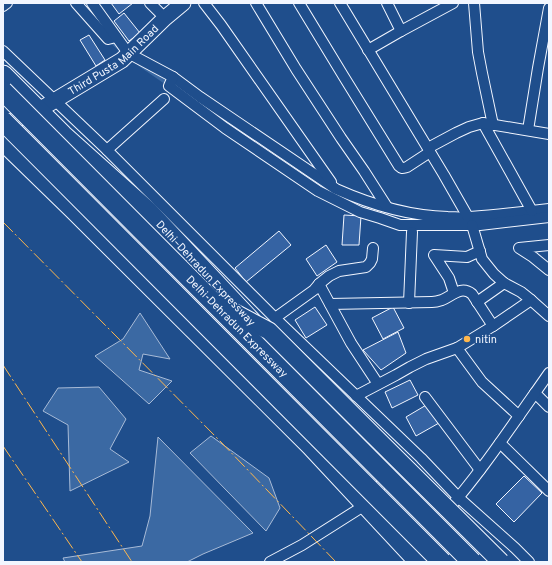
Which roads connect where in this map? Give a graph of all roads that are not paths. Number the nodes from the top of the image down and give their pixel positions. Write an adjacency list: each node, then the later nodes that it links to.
1 (7, 3): 13 (street)
2 (76, 3): 17 (street)
3 (92, 3): 17 (street)
4 (150, 3): 15 (street)
5 (183, 3): 15 (street, Third Pusta Main Road)
6 (204, 3): 33 (street)
7 (256, 3): 34 (street)
8 (299, 3): 32 (street)
9 (340, 3): 18 (street)
10 (387, 3): 16 (street)
11 (452, 3): 16 (street)
12 (474, 3): 26 (street)
13 (3, 6)
14 (549, 8): 28 (street)
15 (165, 18): 20 (street, Third Pusta Main Road)
16 (401, 31): 18 (street)
17 (116, 37): 20 (street)
18 (368, 50): 32 (street)
19 (3, 51): 24 (street)
20 (125, 56): 24 (street, Third Pusta Main Road); 33 (street)
21 (3, 75): 24 (highway, Delhi–Dehradun Expressway)
22 (3, 91): 47 (highway, Delhi-Dehradun Expressway, bridge)
23 (164, 99): 31 (street)
24 (47, 106): 27 (street, Third Pusta Main Road); 31 (street); 64 (highway, Delhi–Dehradun Expressway)
25 (3, 121): 72 (highway, Delhi-Dehradun Expressway, bridge)
26 (488, 124): 28 (street); 32 (street); 36 (street)
27 (3, 125)
28 (528, 130): 29 (street)
29 (549, 134)
30 (3, 140): 68 (highway)
31 (107, 150): 53 (street)
32 (429, 150): 38 (street)
33 (333, 193): 34 (street); 38 (street)
34 (387, 207): 38 (street)
35 (549, 209): 36 (street)
36 (532, 211): 38 (street)
37 (549, 217): 38 (street)
38 (471, 223): 42 (street)
39 (412, 232): 50 (street)
40 (549, 245): 43 (street)
41 (373, 248): 45 (street)
42 (480, 251): 44 (street); 46 (street)
43 (549, 270)
44 (504, 283): 48 (street); 49 (street)
45 (319, 284): 51 (street); 53 (street)
46 (454, 293): 49 (street); 50 (street)
47 (209, 299): 73 (highway, Delhi-Dehradun Expressway, bridge); 75 (main road, bridge)
48 (531, 300): 52 (street); 54 (street)
49 (477, 302): 54 (street)
50 (409, 303): 51 (street)
51 (330, 304): 57 (street)
52 (549, 316)
53 (275, 318): 59 (street)
54 (493, 326): 55 (street)
55 (458, 348): 57 (street); 62 (street)
56 (549, 373): 58 (street)
57 (378, 384): 59 (street)
58 (535, 393): 61 (street); 62 (street)
59 (356, 396): 67 (street)
60 (425, 397): 65 (street)
61 (549, 407)
62 (518, 416): 63 (street)
63 (500, 443): 65 (street); 66 (street)
64 (395, 468): 68 (street); 69 (highway, Delhi–Dehradun Expressway)
65 (480, 470): 67 (street)
66 (549, 490)
67 (459, 498): 69 (street); 76 (street)
68 (364, 504): 70 (street); 71 (highway)
69 (442, 516): 74 (highway, Delhi–Dehradun Expressway)
70 (270, 562)
71 (419, 562)
72 (442, 562)
73 (472, 562)
74 (488, 562)
75 (501, 562)
76 (529, 562)

